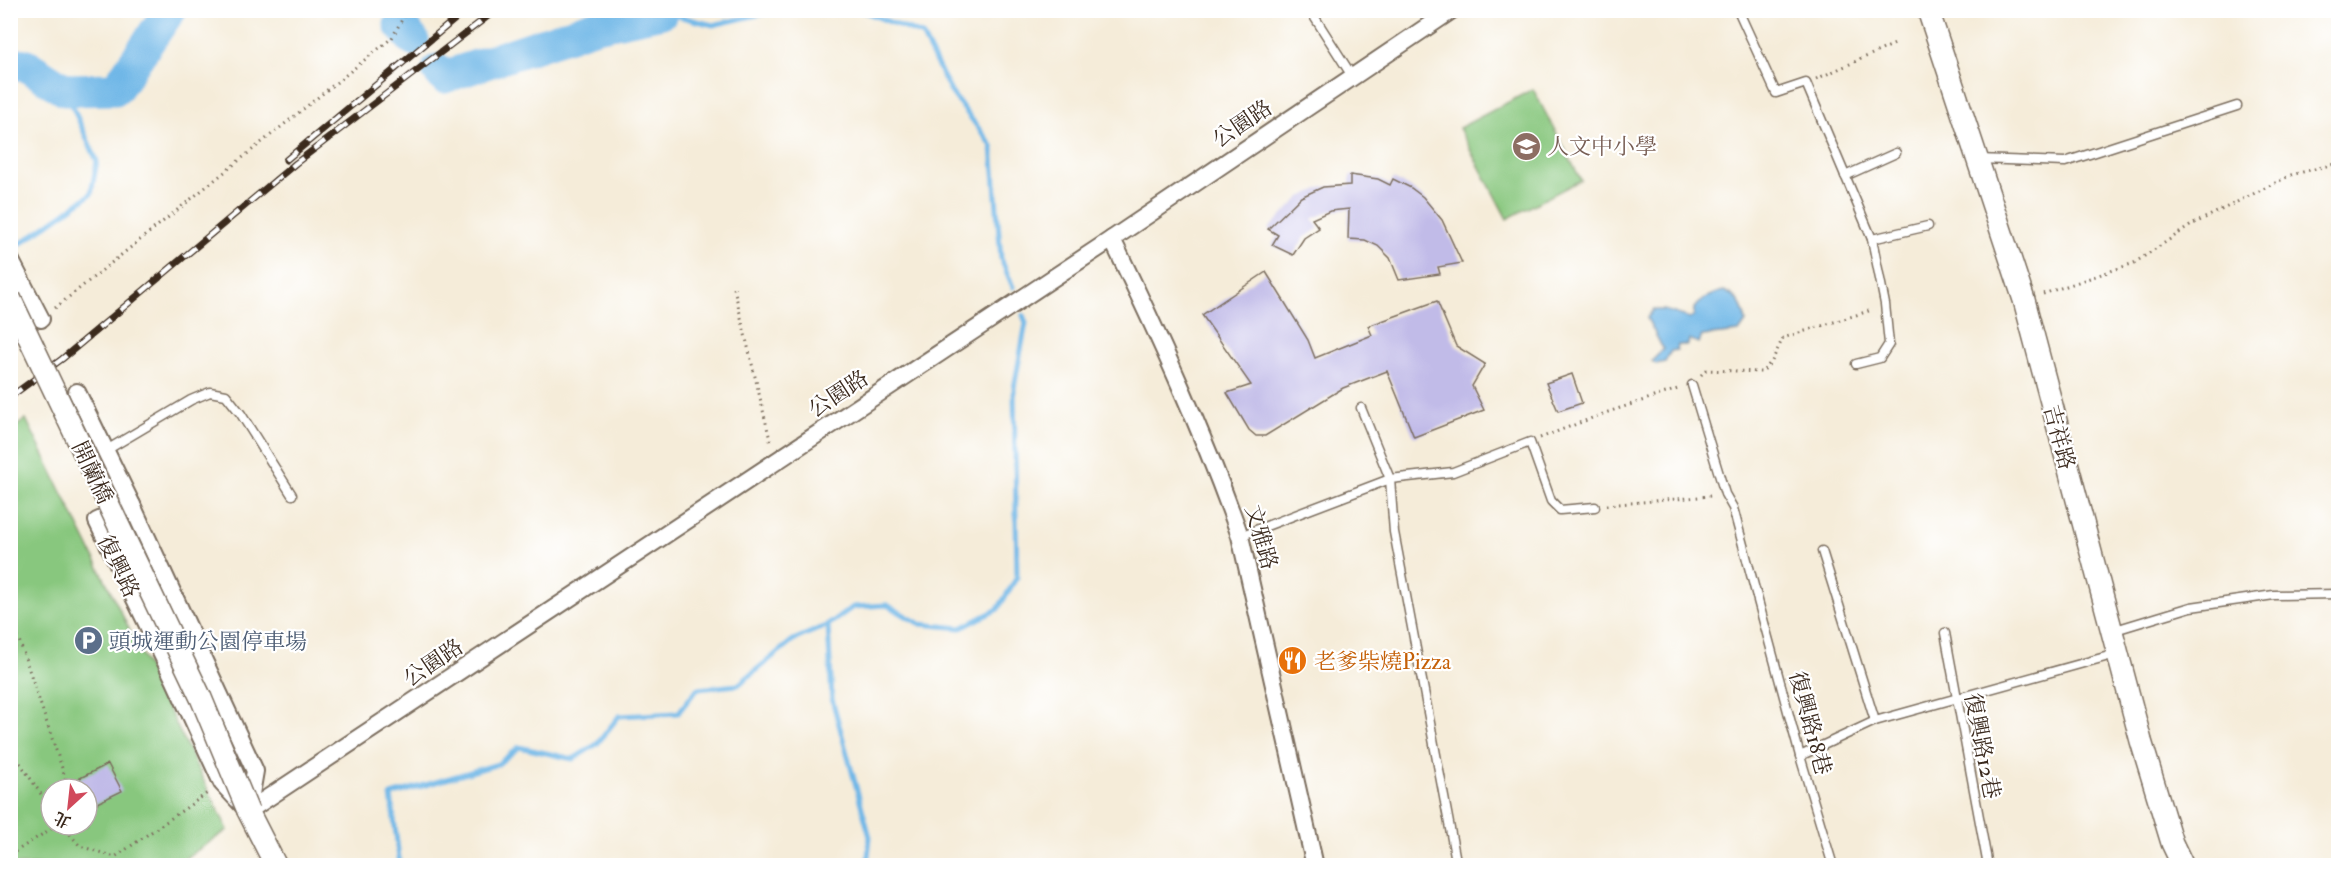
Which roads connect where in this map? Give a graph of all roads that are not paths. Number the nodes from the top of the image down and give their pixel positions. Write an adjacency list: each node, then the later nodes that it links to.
1 (1310, 10): 5 (lane)
2 (1452, 10): 5 (street, 公園路)
3 (1738, 10): 9 (lane)
4 (1928, 10): 8 (street, 吉祥路)
5 (1352, 76): 11 (street, 公園路)
6 (2237, 106): 8 (lane)
7 (1896, 153): 9 (lane)
8 (1977, 159): 28 (street, 吉祥路)
9 (1845, 176): 12 (lane)
10 (1928, 226): 12 (lane)
11 (1112, 239): 25 (street, 文雅路); 34 (street, 公園路)
12 (1872, 239): 16 (lane)
13 (10, 259): 15 (street)
14 (10, 298): 34 (street, 開蘭橋, bridge)
15 (41, 319)
16 (1856, 364)
17 (1692, 385): 33 (lane, 復興路18巷)
18 (77, 392): 20 (street)
19 (1361, 408): 21 (lane)
20 (105, 451): 22 (lane); 23 (street)
21 (1390, 479): 24 (lane); 25 (lane); 37 (lane)
22 (292, 495)
23 (132, 506): 34 (street, 復興路); 34 (street, 復興路)
24 (1595, 507)
25 (1240, 536): 36 (street, 文雅路)
26 (1822, 551): 32 (lane)
27 (2338, 594): 28 (lane)
28 (2111, 631): 30 (street, 吉祥路)
29 (1945, 633): 31 (lane, 復興路12巷)
30 (2118, 654): 31 (lane); 40 (street, 吉祥路)
31 (1956, 698): 32 (lane); 39 (lane, 復興路12巷)
32 (1875, 722): 33 (lane)
33 (1800, 756): 38 (lane, 復興路18巷)
34 (248, 811): 35 (street, 復興路)
35 (276, 866)
36 (1315, 866)
37 (1457, 866)
38 (1833, 866)
39 (1988, 866)
40 (2183, 866)

